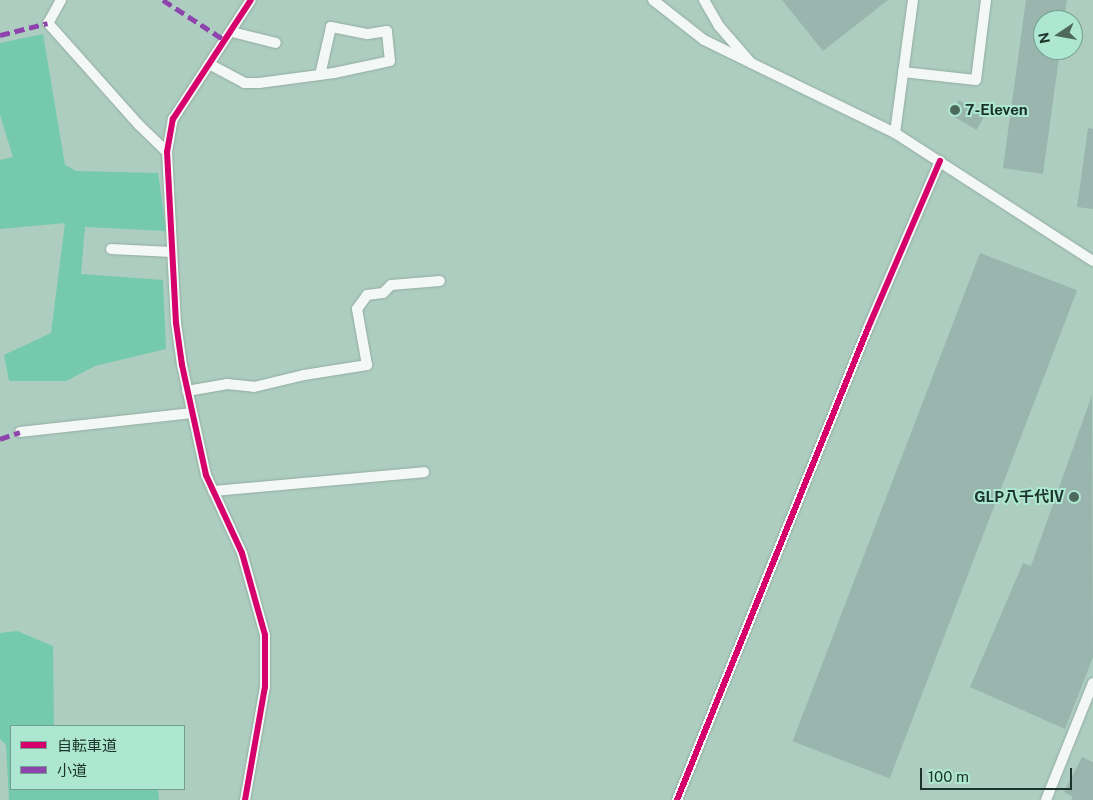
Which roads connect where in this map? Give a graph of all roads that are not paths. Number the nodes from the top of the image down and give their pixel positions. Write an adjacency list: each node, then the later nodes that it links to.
1 (61, 0): 14 (street)
2 (252, 0): 7 (street)
3 (653, 0): 9 (street)
4 (704, 0): 9 (street)
5 (913, 0): 11 (street)
6 (986, 0): 11 (street)
7 (232, 32): 8 (street); 10 (street)
8 (276, 43)
9 (750, 63): 13 (street)
10 (209, 64): 12 (street); 14 (street)
11 (903, 72): 13 (street)
12 (320, 75): 12 (street)
13 (895, 133): 15 (street)
14 (168, 152): 17 (street)
15 (940, 161): 18 (street); 27 (street)
16 (110, 249): 17 (street)
17 (172, 252): 20 (street)
18 (1093, 261)
19 (440, 281): 20 (street)
20 (187, 390): 21 (street)
21 (192, 413): 22 (street); 24 (street)
22 (20, 432)
23 (424, 472): 24 (street)
24 (212, 491): 26 (street)
25 (1093, 683): 28 (street)
26 (245, 800)
27 (676, 800)
28 (1046, 800)

